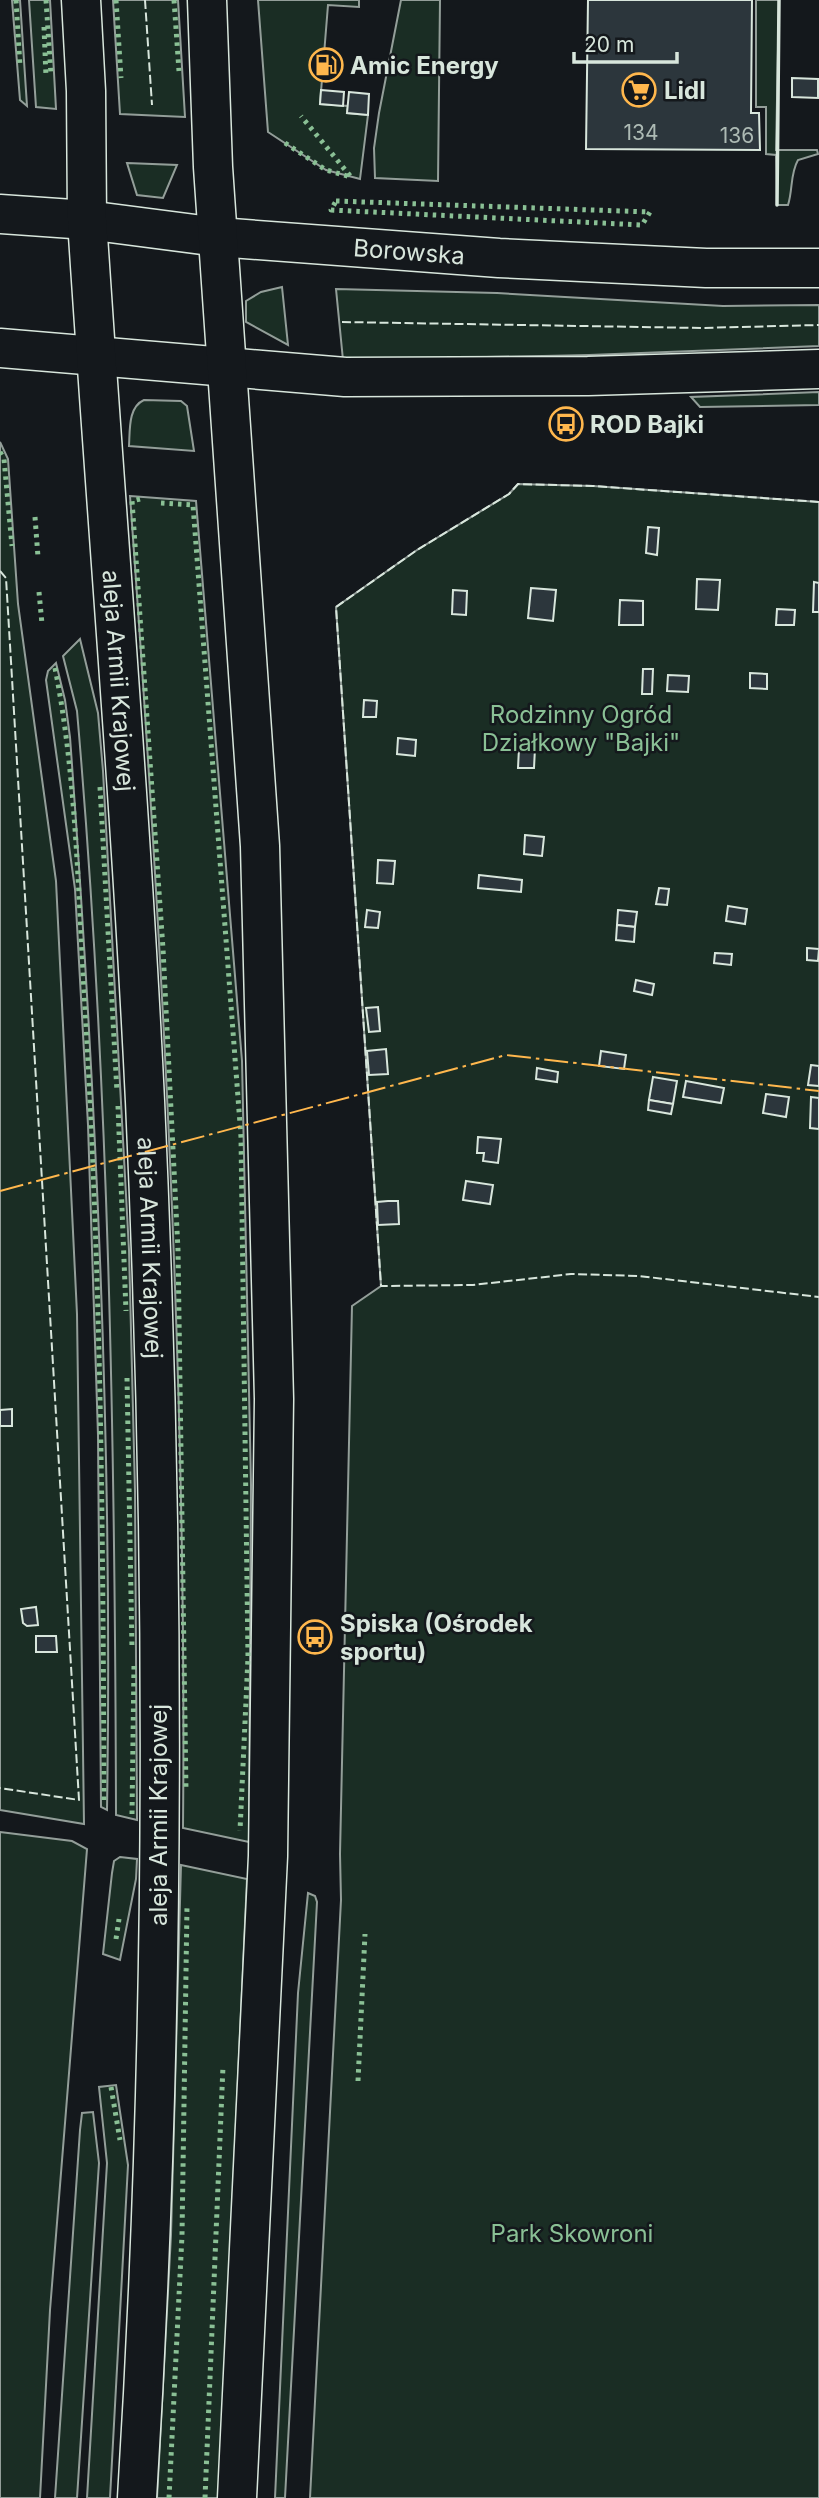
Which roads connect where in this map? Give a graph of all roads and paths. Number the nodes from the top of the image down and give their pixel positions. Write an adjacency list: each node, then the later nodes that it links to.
1 (81, 0): 4 (main road, aleja Armii Krajowej)
2 (207, 0): 5 (main road)
3 (0, 214): 4 (main road, Borowska)
4 (87, 220): 5 (main road, Borowska); 8 (main road, aleja Armii Krajowej)
5 (218, 237): 6 (main road, Borowska); 9 (main road)
6 (819, 268)
7 (0, 348): 8 (main road)
8 (96, 355): 9 (main road); 11 (main road, aleja Armii Krajowej)
9 (228, 368): 10 (main road); 12 (main road)
10 (819, 369)
11 (136, 2498)
12 (237, 2498)

